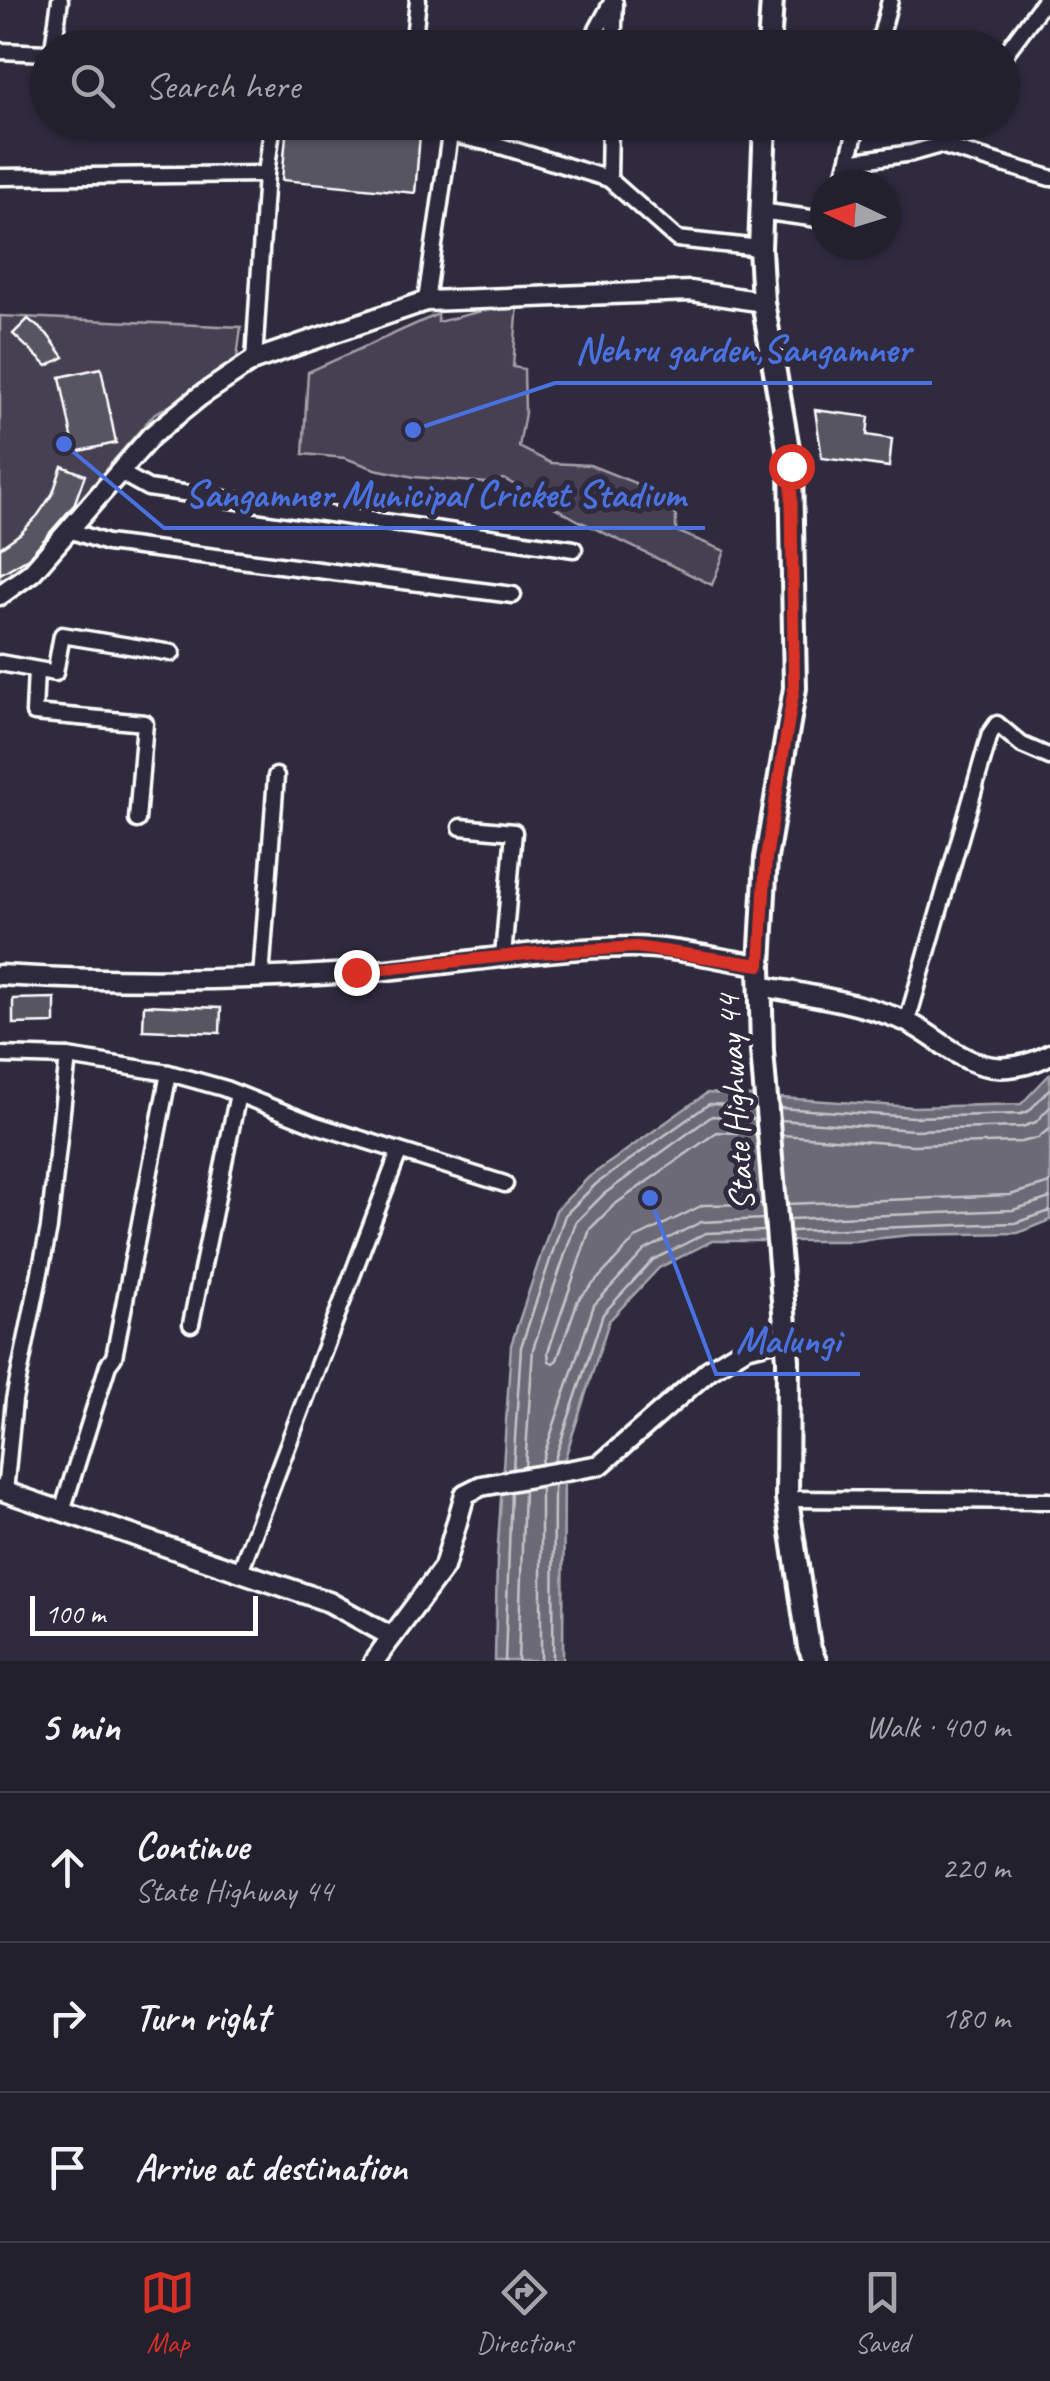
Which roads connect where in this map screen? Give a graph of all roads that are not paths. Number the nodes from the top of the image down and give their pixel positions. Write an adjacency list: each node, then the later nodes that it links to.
1 (60, 0): 7 (street)
2 (418, 0): 8 (street)
3 (614, 0): 9 (street); 10 (street)
4 (772, 0): 11 (main road)
5 (890, 0): 12 (street)
6 (1045, 0): 13 (street)
7 (56, 30)
8 (415, 30)
9 (599, 30)
10 (613, 30)
11 (770, 30)
12 (882, 30)
13 (1020, 34)
14 (0, 51): 15 (street)
15 (30, 52)
16 (271, 140): 26 (street)
17 (449, 140): 33 (street)
18 (476, 140): 29 (street)
19 (610, 140): 29 (street)
20 (764, 140): 30 (main road, State Highway 44)
21 (854, 140): 24 (street)
22 (944, 140): 23 (street)
23 (940, 145): 24 (street); 27 (street)
24 (848, 162): 25 (street)
25 (846, 170)
26 (266, 174): 28 (street); 35 (street)
27 (1049, 175)
28 (0, 177)
29 (610, 179): 32 (street)
30 (760, 211): 31 (street); 32 (main road, State Highway 44)
31 (810, 218)
32 (760, 248): 34 (main road, State Highway 44)
33 (426, 300): 34 (street); 35 (street)
34 (763, 302): 50 (main road, State Highway 44)
35 (254, 360): 36 (street)
36 (119, 472): 37 (street); 38 (street)
37 (69, 530): 39 (street); 40 (street)
38 (574, 550)
39 (0, 595)
40 (513, 595)
41 (172, 654): 43 (street)
42 (0, 664): 43 (street)
43 (36, 670): 46 (street)
44 (1050, 757): 52 (street)
45 (276, 776): 51 (street)
46 (137, 820)
47 (462, 827): 48 (street)
48 (503, 956): 50 (street); 51 (street)
49 (0, 975): 51 (street)
50 (760, 975): 52 (street); 61 (main road, State Highway 44)
51 (261, 978)
52 (906, 1022): 53 (street)
53 (1050, 1054)
54 (0, 1055): 55 (street)
55 (68, 1056): 56 (street); 62 (street)
56 (169, 1074): 57 (street); 65 (street)
57 (238, 1094): 58 (street); 60 (street)
58 (399, 1152): 59 (street); 66 (street)
59 (505, 1184)
60 (191, 1324)
61 (784, 1329): 63 (main road, State Highway 44); 67 (street)
62 (3, 1491): 65 (street)
63 (788, 1499): 64 (street); 69 (main road, State Highway 44)
64 (1050, 1501)
65 (62, 1511): 66 (street)
66 (240, 1571): 67 (street)
67 (392, 1637): 68 (street)
68 (374, 1661)
69 (815, 1661)

